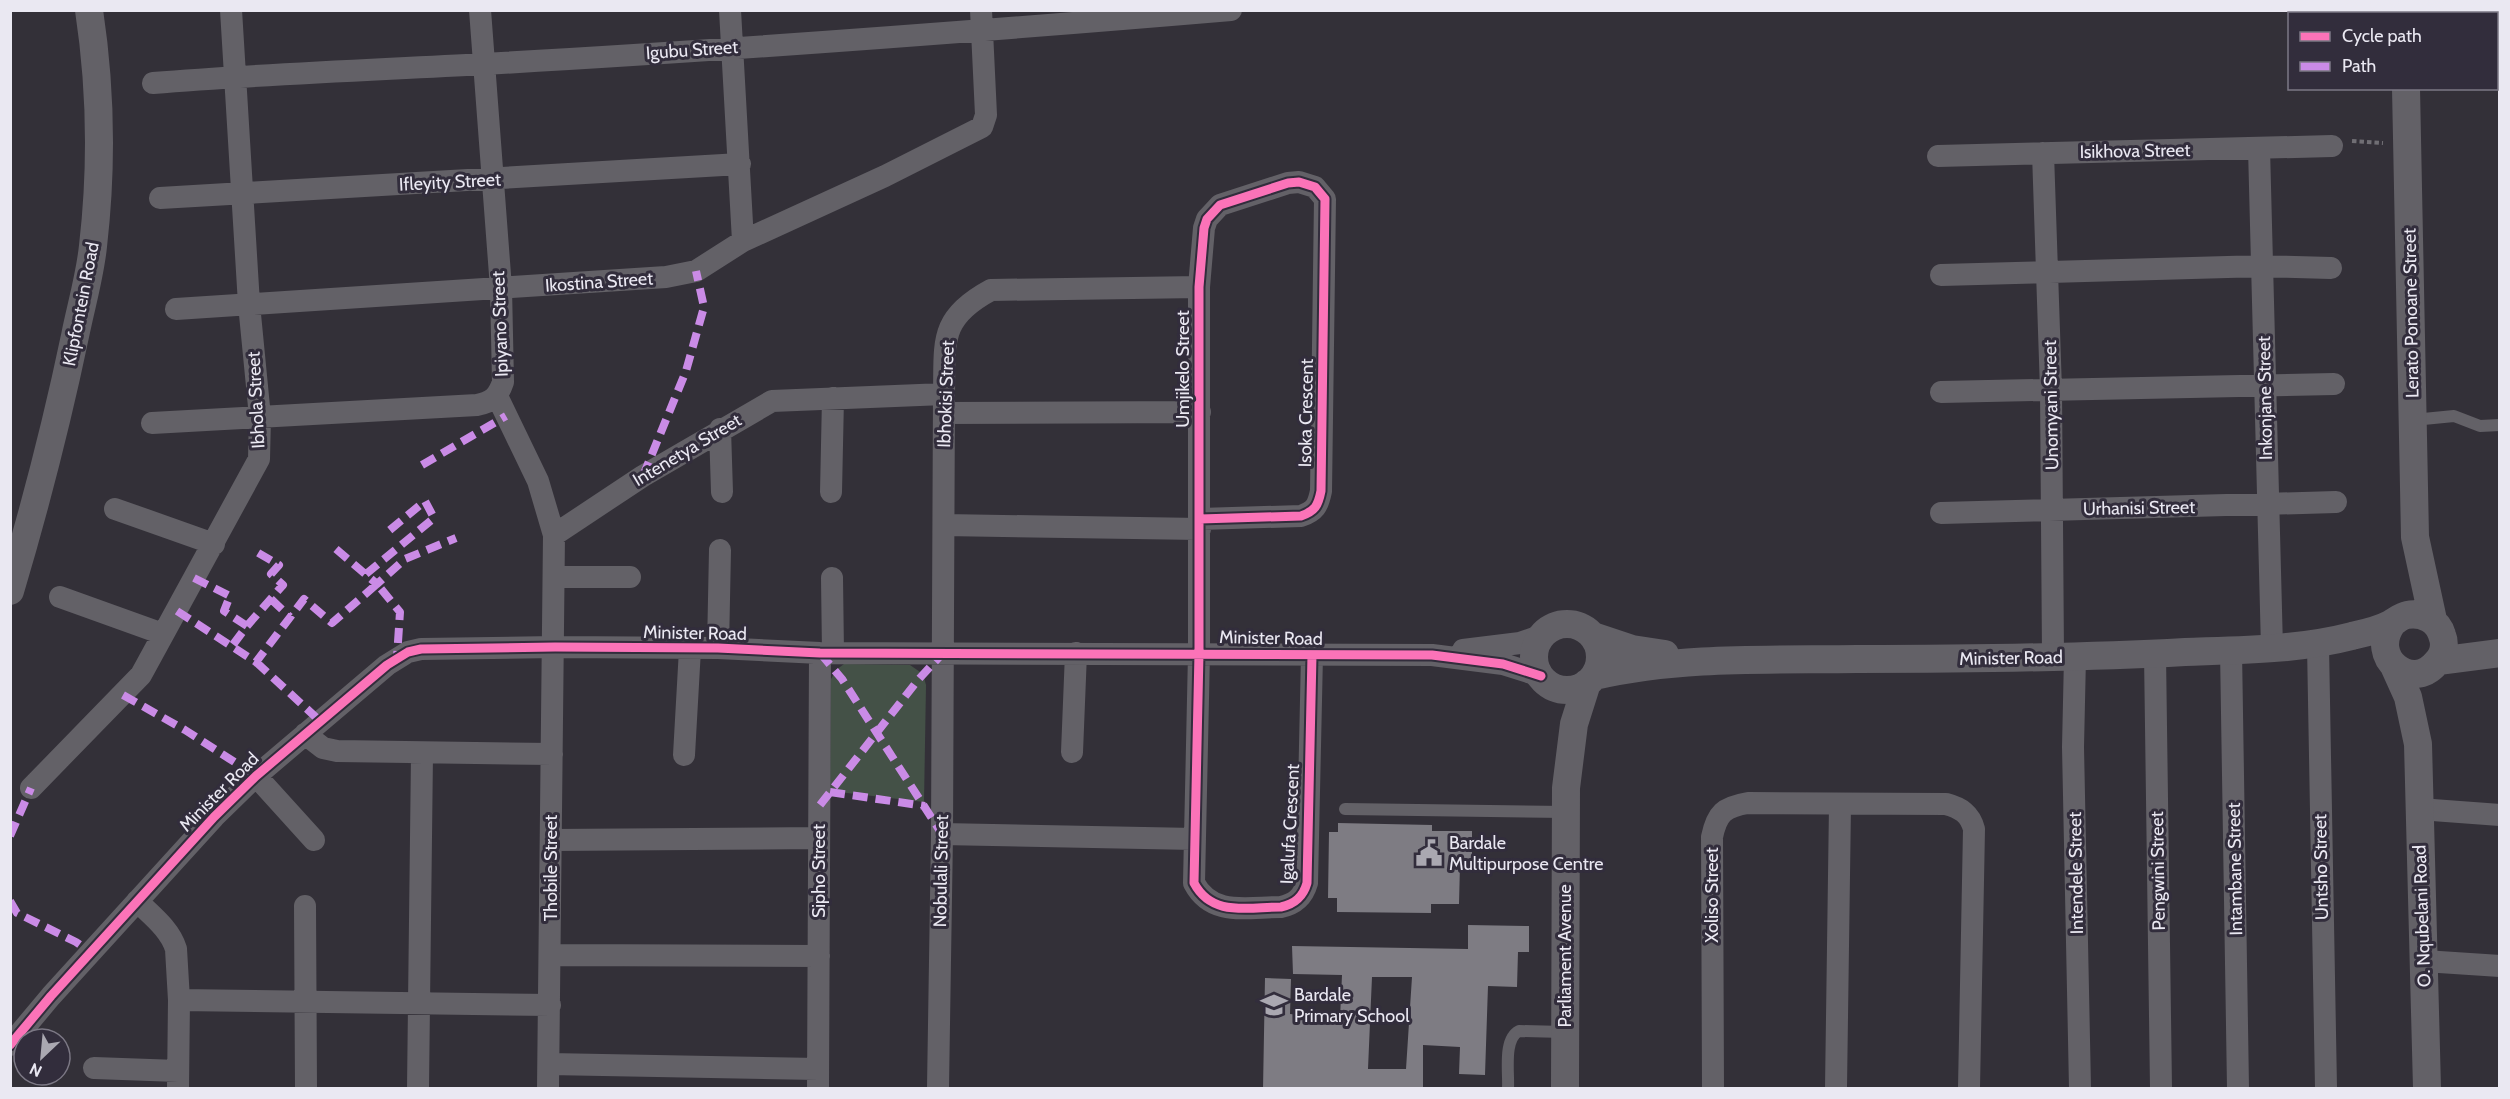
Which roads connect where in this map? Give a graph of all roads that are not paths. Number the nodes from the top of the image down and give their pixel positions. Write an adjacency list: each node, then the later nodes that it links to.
1 (89, 10): 59 (street, Klipfontein Road)
2 (231, 10): 9 (street, Ibhola Street)
3 (480, 10): 8 (street, Ipiyano Street)
4 (730, 10): 7 (street)
5 (1231, 10): 6 (street, Igubu Street)
6 (982, 21): 7 (street, Igubu Street); 21 (street, Ikostina Street)
7 (733, 48): 8 (street, Igubu Street); 16 (street)
8 (484, 64): 9 (street, Igubu Street); 17 (street, Ipiyano Street)
9 (236, 76): 10 (street, Igubu Street); 18 (street, Ibhola Street)
10 (153, 83)
11 (2406, 90): 39 (street, Lerato Ponoane Street)
12 (2332, 146): 13 (street, Isikhova Street)
13 (2259, 148): 14 (street, Isikhova Street); 22 (street, Inkonjane Street)
14 (2043, 153): 15 (street, Isikhova Street); 24 (street, Unomyani Street)
15 (1938, 156)
16 (740, 164): 17 (street, Ifleyity Street); 21 (street)
17 (492, 180): 18 (street, Ifleyity Street); 27 (street, Ipiyano Street)
18 (244, 193): 19 (street, Ifleyity Street); 28 (street, Ibhola Street)
19 (160, 198)
20 (1325, 199): 26 (street, Umjikelo Street); 50 (street, Isoka Crescent)
21 (743, 241): 27 (street, Ikostina Street)
22 (2263, 266): 23 (street); 24 (street); 31 (street, Inkonjane Street)
23 (2331, 268)
24 (2047, 272): 25 (street); 32 (street, Unomyani Street)
25 (1941, 275)
26 (1199, 287): 36 (street, Ibhokisi Street); 37 (street, Umjikelo Street)
27 (501, 288): 28 (street, Ikostina Street); 34 (street, Ipiyano Street)
28 (249, 304): 29 (street, Ikostina Street); 38 (street, Ibhola Street)
29 (176, 309)
30 (2334, 384): 31 (street)
31 (2265, 385): 32 (street); 46 (street, Inkonjane Street)
32 (2051, 390): 33 (street); 48 (street, Unomyani Street)
33 (1941, 392)
34 (497, 396): 38 (street, Ipiyano Street); 52 (street)
35 (833, 398): 36 (street, Intenetya Street); 42 (street, Intenetya Street); 44 (street)
36 (944, 404): 37 (street, Intenetya Street); 51 (street, Ibhokisi Street)
37 (1200, 412): 50 (street, Umjikelo Street)
38 (260, 417): 40 (street, Ipiyano Street); 54 (street, Ibhola Street)
39 (2413, 420): 41 (lane); 53 (street, Lerato Ponoane Street)
40 (152, 423)
41 (2499, 425)
42 (720, 429): 43 (street); 52 (street, Intenetya Street)
43 (722, 492)
44 (831, 492)
45 (2336, 502): 46 (street, Urhanisi Street)
46 (2267, 505): 48 (street, Urhanisi Street); 69 (street, Inkonjane Street)
47 (115, 509): 54 (street)
48 (2054, 510): 49 (street, Urhanisi Street); 80 (street, Unomyani Street)
49 (1941, 513)
50 (1200, 524): 51 (street); 74 (street, Umjikelo Street)
51 (944, 525): 75 (street, Ibhokisi Street)
52 (554, 535): 56 (street)
53 (2415, 537): 61 (street, Lerato Ponoane Street); 62 (street, Lerato Ponoane Street)
54 (214, 544): 63 (street, Ibhola Street)
55 (720, 550): 68 (street)
56 (554, 576): 57 (street); 67 (street)
57 (630, 577)
58 (832, 578): 73 (street, Sipho Street)
59 (10, 591)
60 (60, 597): 63 (street)
61 (2396, 621): 62 (street); 66 (street, Minister Road); 83 (street)
62 (2437, 626): 72 (street); 82 (street)
63 (163, 634): 93 (street, Ibhola Street)
64 (1543, 635): 65 (street); 79 (street, Minister Road); 84 (street)
65 (1593, 636): 81 (street, Minister Road); 85 (street)
66 (2318, 645): 69 (street, Minister Road); 83 (street, Minister Road); 132 (street, Untsho Street)
67 (555, 647): 70 (street, Minister Road); 86 (street, Minister Road); 90 (street, Thobile Street)
68 (718, 648): 70 (street, Minister Road); 73 (street, Minister Road)
69 (2272, 648): 71 (street, Minister Road)
70 (690, 649): 91 (street)
71 (2231, 650): 77 (street, Minister Road); 131 (street, Intambane Street)
72 (2499, 651): 82 (street)
73 (826, 653): 75 (street, Minister Road); 100 (street, Sipho Street)
74 (1199, 653): 76 (street, Minister Road); 78 (street, Minister Road); 101 (street, Igalufa Crescent)
75 (942, 654): 76 (street, Minister Road); 99 (street, Nobulali Street)
76 (1076, 654): 88 (street)
77 (2155, 654): 80 (street, Minister Road); 130 (street, Pengwini Street)
78 (1312, 655): 79 (street, Minister Road); 101 (street, Igalufa Crescent)
79 (1432, 655): 84 (street, Minister Road)
80 (2064, 657): 81 (street, Minister Road); 129 (street, Intendele Street)
81 (1703, 660): 85 (street, Minister Road)
82 (2436, 664): 83 (street); 87 (street, O. Nqubelani Road)
83 (2392, 665): 87 (street, O. Nqubelani Road)
84 (1544, 679): 85 (street); 94 (street, Parliament Avenue)
85 (1591, 679): 94 (street, Parliament Avenue)
86 (305, 734): 89 (street); 92 (street, Minister Road)
87 (2418, 744): 97 (street, O. Nqubelani Road)
88 (1072, 752)
89 (422, 754): 90 (street); 112 (street)
90 (552, 754): 103 (street, Thobile Street)
91 (684, 755)
92 (256, 776): 102 (street); 104 (street, Minister Road)
93 (31, 788)
94 (1566, 800): 96 (lane); 114 (street, Parliament Avenue)
95 (1840, 805): 126 (street, Xoliso Street); 127 (street); 128 (street, Xoliso Street)
96 (1345, 809)
97 (2419, 809): 98 (street); 108 (street, O. Nqubelani Road)
98 (2499, 815)
99 (942, 834): 101 (street); 123 (street, Nobulali Street)
100 (819, 838): 103 (street); 107 (street, Sipho Street)
101 (1195, 839)
102 (314, 840)
103 (552, 840): 106 (street, Thobile Street)
104 (137, 901): 110 (street); 115 (street, Minister Road)
105 (305, 906): 111 (street)
106 (551, 954): 107 (street); 113 (street, Thobile Street)
107 (819, 956): 118 (street, Sipho Street)
108 (2424, 960): 109 (street); 133 (street, O. Nqubelani Road)
109 (2499, 966)
110 (178, 1000): 111 (street); 119 (street)
111 (306, 1002): 112 (street); 120 (street)
112 (419, 1004): 113 (street); 121 (street)
113 (550, 1005): 116 (street, Thobile Street)
114 (1564, 1032): 124 (lane); 125 (street, Parliament Avenue)
115 (10, 1045)
116 (549, 1064): 118 (street); 122 (street, Thobile Street)
117 (93, 1068): 119 (street)
118 (818, 1079)
119 (178, 1080)
120 (306, 1089)
121 (418, 1089)
122 (548, 1089)
123 (938, 1089)
124 (1508, 1089)
125 (1565, 1089)
126 (1713, 1089)
127 (1836, 1089)
128 (1969, 1089)
129 (2080, 1089)
130 (2161, 1089)
131 (2238, 1089)
132 (2326, 1089)
133 (2427, 1089)

